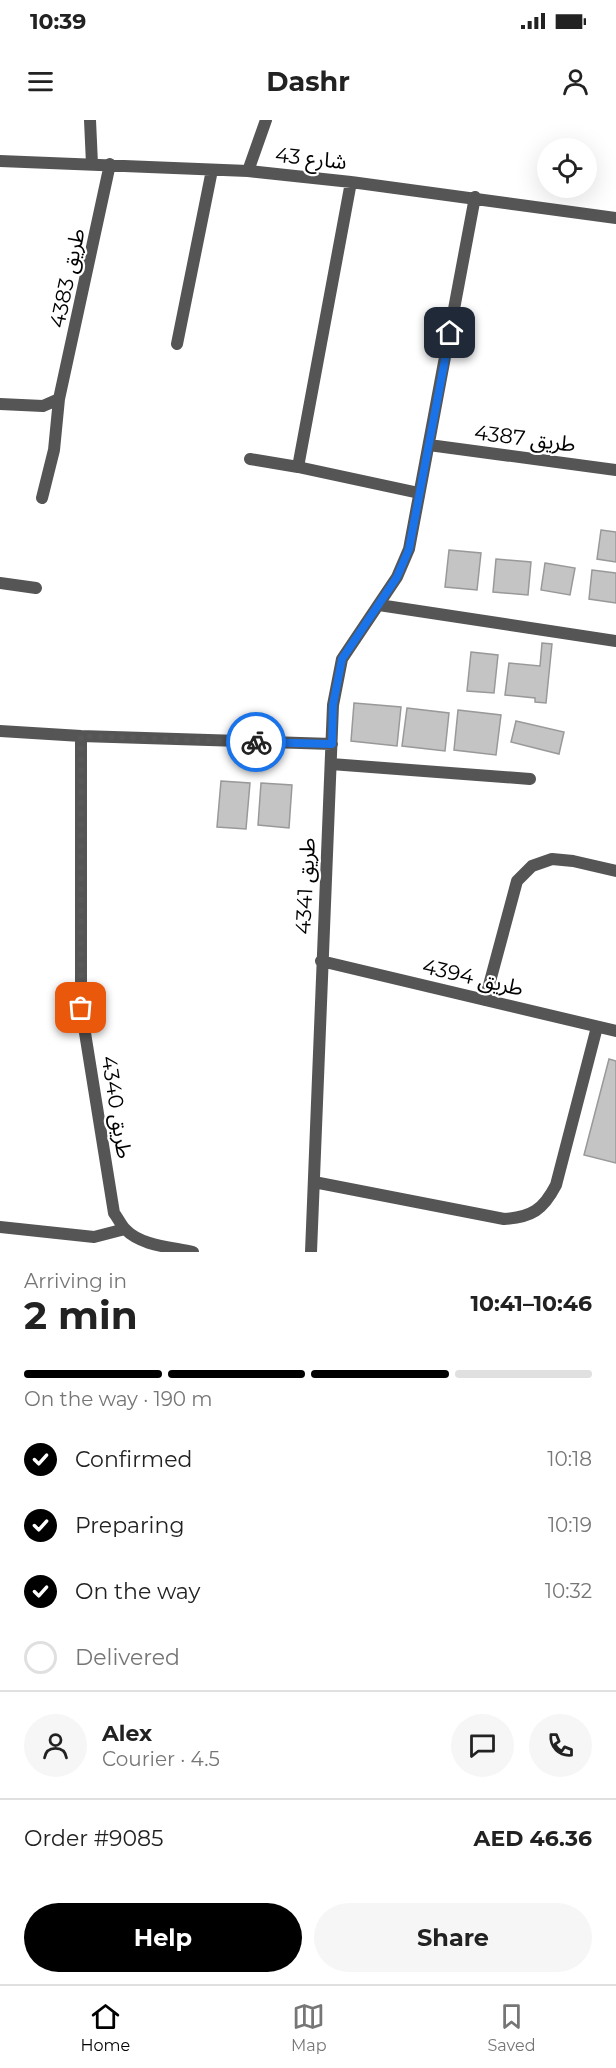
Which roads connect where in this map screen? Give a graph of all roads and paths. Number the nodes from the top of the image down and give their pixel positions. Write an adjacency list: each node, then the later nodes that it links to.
1 (90, 120): 4 (street)
2 (266, 120): 7 (street)
3 (0, 161): 4 (street, شارع 43)
4 (92, 164): 5 (street, شارع 43)
5 (111, 164): 6 (street, شارع 43); 12 (street, طريق 4383)
6 (212, 170): 7 (street, شارع 43); 11 (street)
7 (248, 171): 8 (street, شارع 43)
8 (351, 182): 9 (street, شارع 43); 16 (street)
9 (475, 198): 10 (street, شارع 43); 14 (street, طريق 4341)
10 (616, 218)
11 (177, 344)
12 (59, 399): 13 (street); 19 (street, طريق 4383)
13 (0, 404)
14 (429, 445): 17 (street, طريق 4387); 18 (street, طريق 4341)
15 (250, 459): 16 (street)
16 (298, 467): 18 (street)
17 (616, 470)
18 (419, 493): 22 (street, طريق 4341)
19 (42, 498)
20 (0, 583): 21 (street)
21 (36, 588)
22 (379, 605): 23 (street); 26 (street, طريق 4341)
23 (616, 641)
24 (0, 731): 25 (street)
25 (81, 736): 26 (street); 36 (street, طريق 4340)
26 (332, 744): 27 (street, طريق 4341)
27 (331, 764): 28 (street); 30 (street, طريق 4341)
28 (530, 779)
29 (616, 871): 31 (street)
30 (321, 961): 31 (street, طريق 4394); 34 (street, طريق 4341)
31 (484, 1000): 32 (street, طريق 4394)
32 (597, 1027): 33 (street, طريق 4394); 34 (street)
33 (616, 1031)
34 (314, 1182): 38 (street, طريق 4341)
35 (0, 1227): 36 (street)
36 (125, 1229): 37 (street)
37 (193, 1252)
38 (311, 1252)

